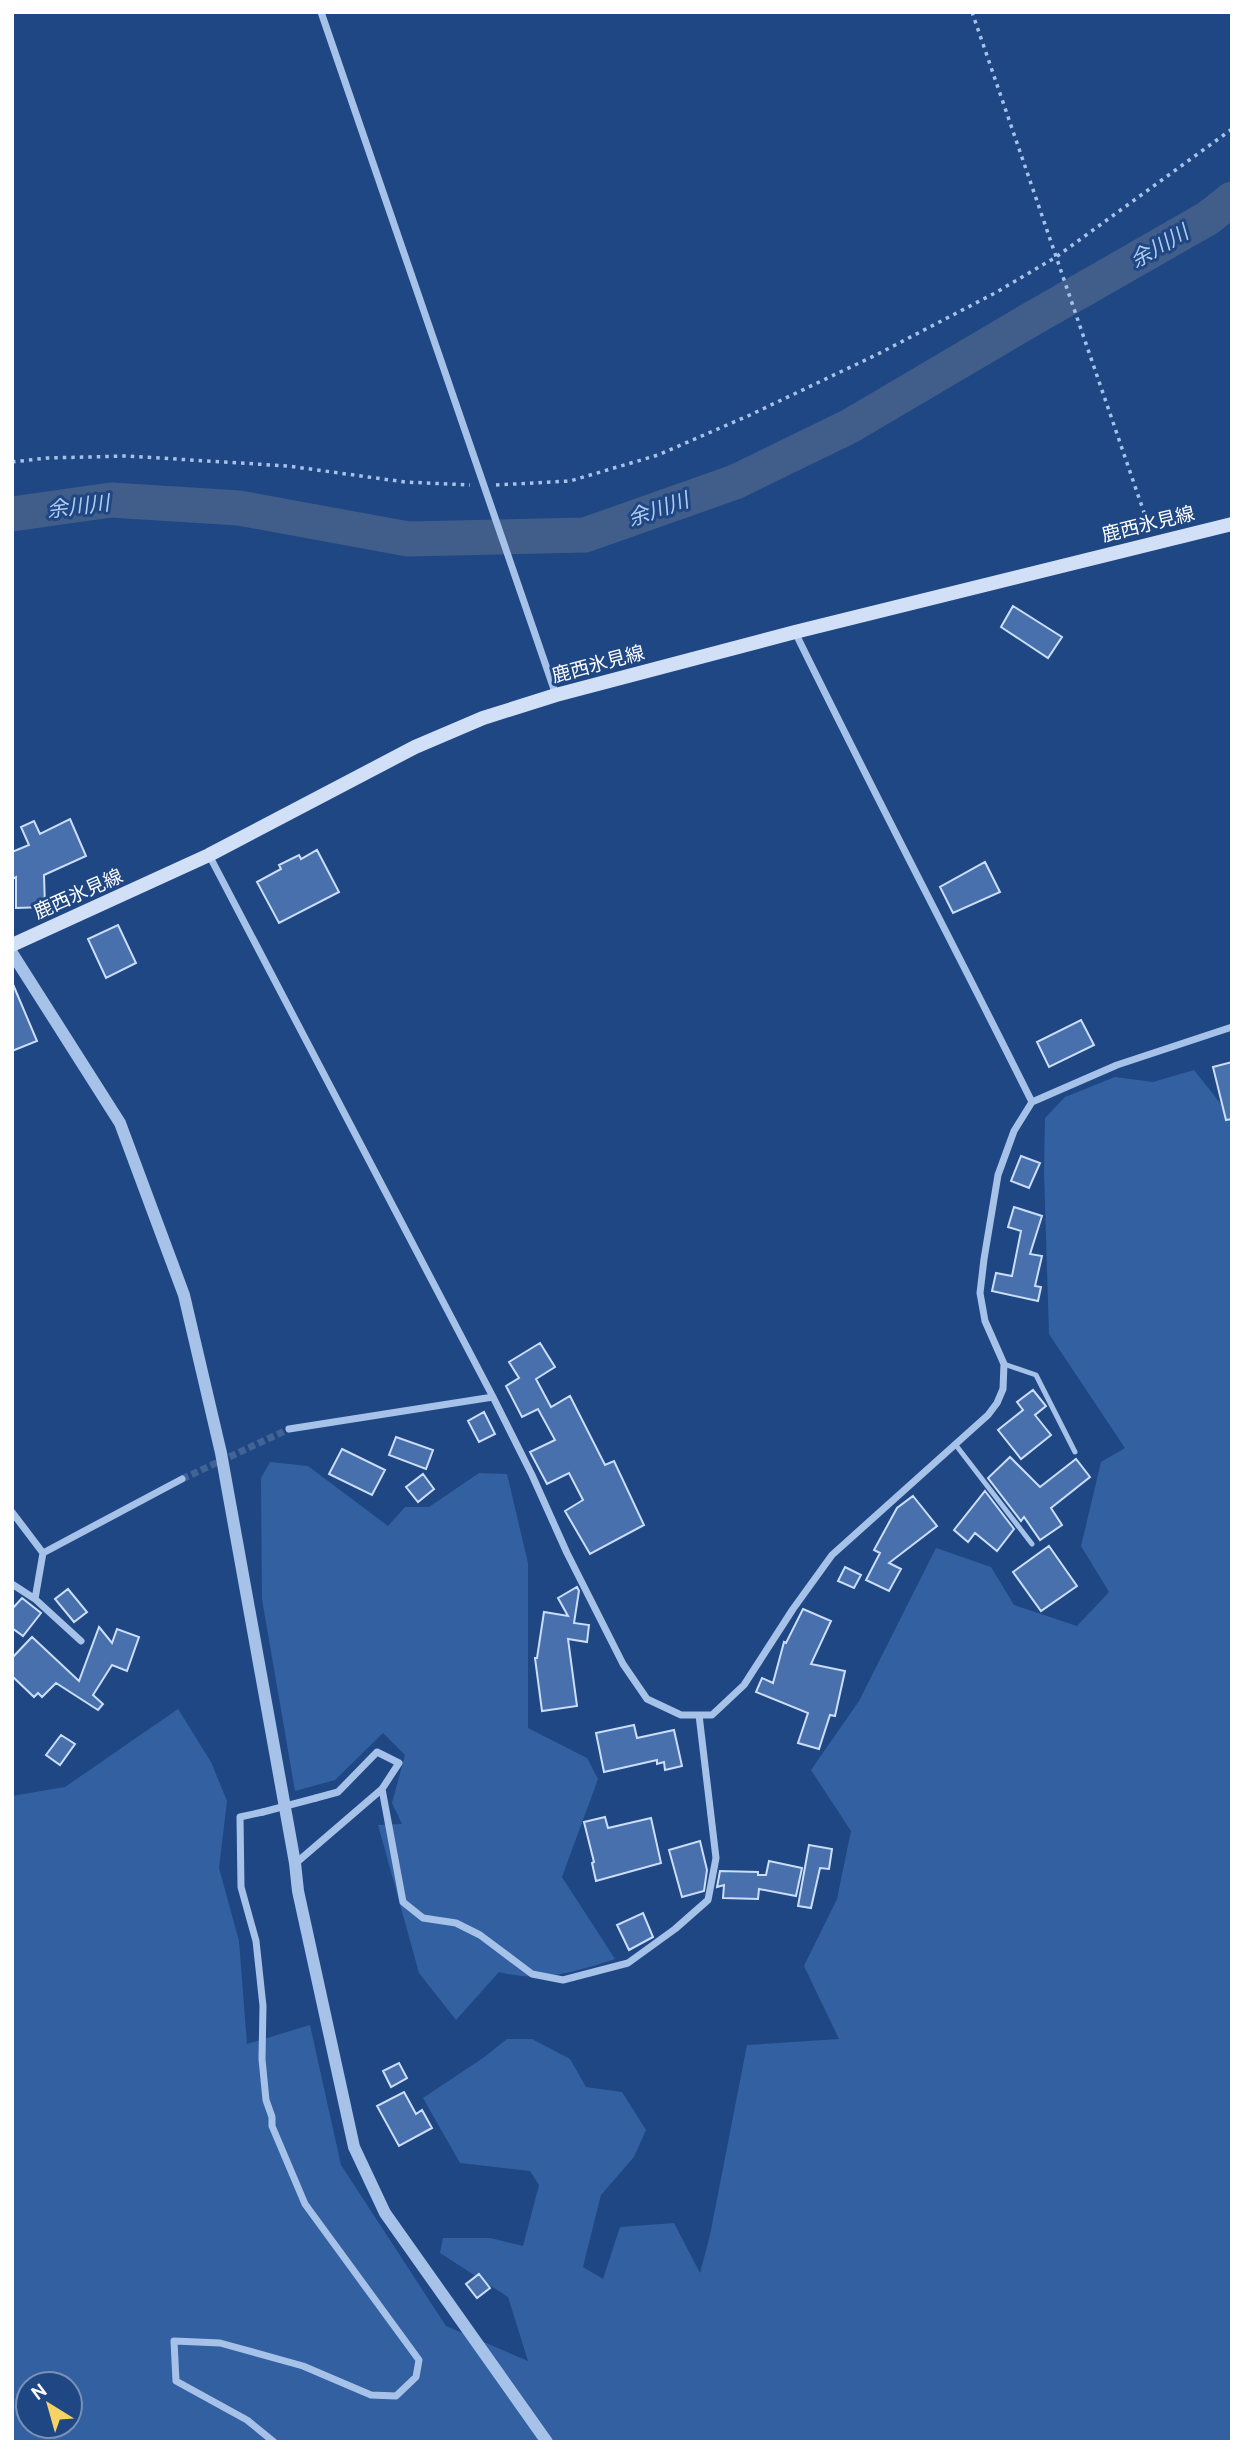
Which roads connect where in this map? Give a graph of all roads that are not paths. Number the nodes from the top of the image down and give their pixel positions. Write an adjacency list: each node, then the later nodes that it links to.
1 (321, 12): 4 (street)
2 (1232, 524): 3 (main road, 鹿西氷見線)
3 (795, 632): 4 (main road, 鹿西氷見線); 9 (street)
4 (556, 695): 5 (main road, 鹿西氷見線)
5 (209, 855): 6 (main road, 鹿西氷見線); 11 (street)
6 (12, 945)
7 (12, 953): 24 (street)
8 (1232, 1027): 9 (street)
9 (1032, 1102): 10 (street)
10 (1004, 1364): 13 (street); 14 (lane)
11 (493, 1397): 12 (street); 22 (street)
12 (289, 1429)
13 (955, 1444): 17 (lane); 22 (street)
14 (1075, 1452)
15 (182, 1479): 18 (street)
16 (12, 1512): 18 (street)
17 (1032, 1544)
18 (43, 1553): 20 (street)
19 (12, 1584): 20 (street)
20 (36, 1599): 21 (street)
21 (81, 1641)
22 (699, 1716): 23 (street)
23 (382, 1789): 24 (street); 25 (street, bridge)
24 (295, 1863): 26 (street)
25 (274, 2442)
26 (547, 2442)

